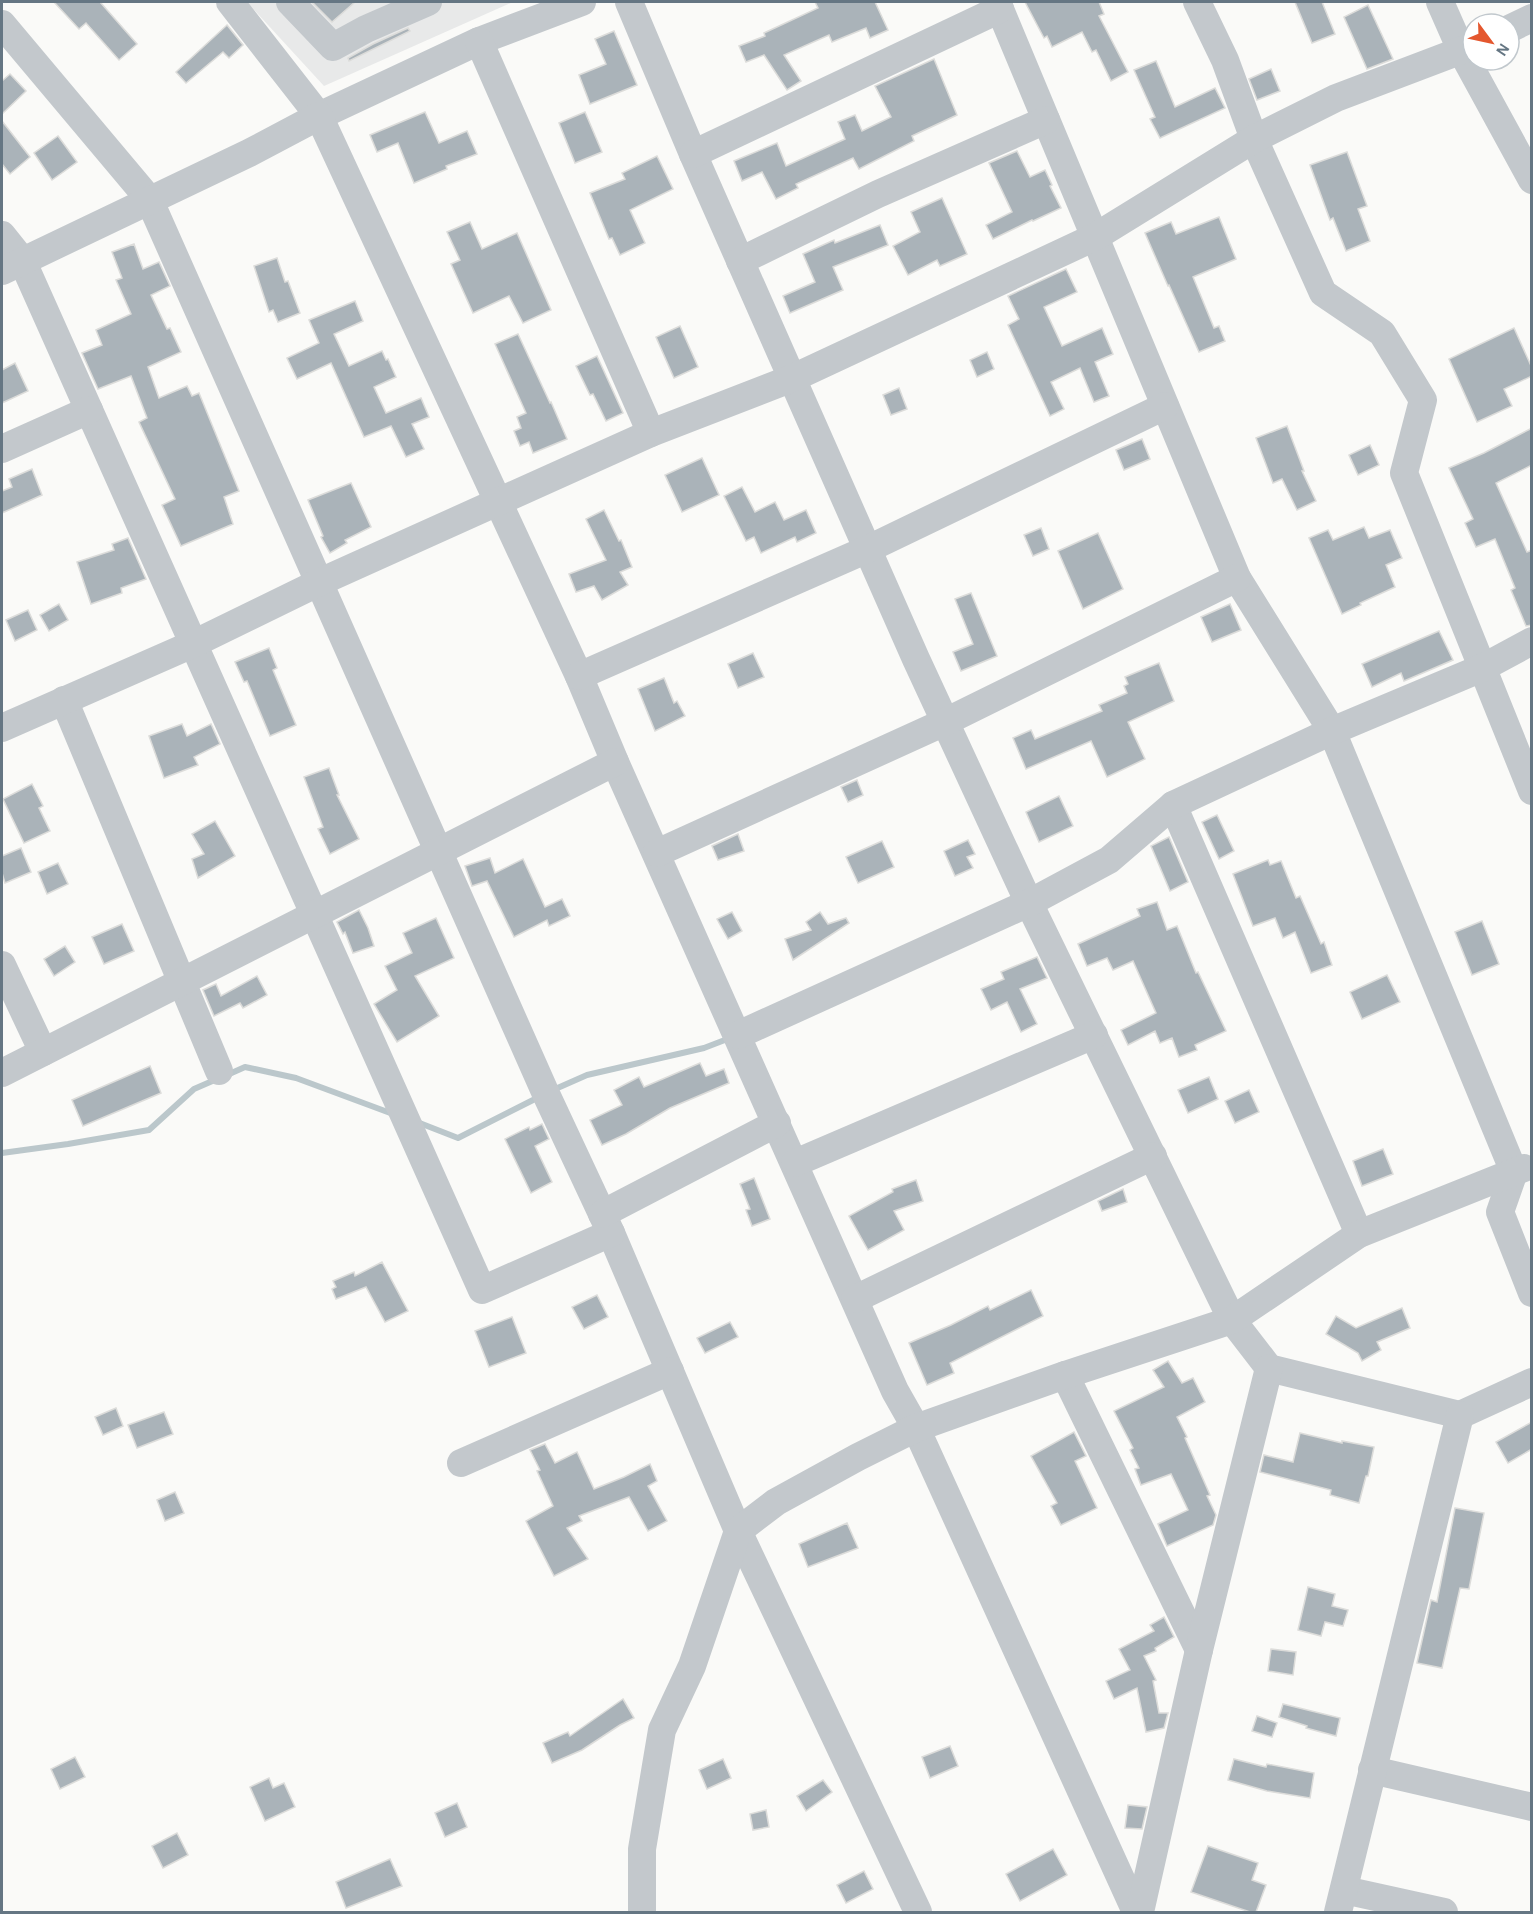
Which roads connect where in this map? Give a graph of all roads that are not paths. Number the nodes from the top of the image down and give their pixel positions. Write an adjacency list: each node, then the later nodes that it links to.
1 (290, 2): 7 (street)
2 (582, 2): 11 (street)
3 (629, 2): 17 (street)
4 (1197, 2): 16 (street)
5 (1440, 2): 10 (street)
6 (232, 3): 14 (street)
7 (419, 4)
8 (999, 5): 15 (street); 17 (street)
9 (2, 24): 19 (street)
10 (1461, 39)
11 (479, 41): 14 (street); 27 (street)
12 (1461, 51): 16 (street)
13 (1478, 72): 18 (street)
14 (319, 116): 19 (street); 29 (street)
15 (1046, 120): 21 (street); 22 (street)
16 (1254, 139): 21 (street); 35 (street)
17 (693, 154): 22 (street)
18 (1532, 180)
19 (149, 199): 23 (street); 32 (street)
20 (2, 235): 23 (street)
21 (1095, 237): 24 (street); 25 (street)
22 (740, 261): 24 (street)
23 (12, 266): 26 (street)
24 (793, 378): 27 (street); 30 (street)
25 (1165, 406): 30 (street); 31 (street)
26 (89, 410): 28 (street); 34 (street)
27 (651, 433): 29 (street)
28 (2, 448)
29 (499, 502): 32 (street); 36 (street)
30 (868, 549): 36 (street); 38 (street)
31 (1237, 578): 38 (street); 40 (street)
32 (320, 582): 34 (street); 44 (street)
33 (1532, 641): 35 (street)
34 (193, 644): 37 (street); 47 (street)
35 (1482, 668): 40 (street); 42 (street)
36 (579, 676): 41 (street)
37 (64, 700): 39 (street); 49 (street)
38 (945, 722): 45 (street); 46 (street)
39 (2, 728)
40 (1332, 731): 43 (street); 58 (street)
41 (615, 762): 44 (street); 45 (street)
42 (1532, 791)
43 (1173, 805): 46 (street); 60 (street)
44 (438, 850): 47 (street); 59 (street)
45 (657, 853): 50 (street)
46 (1029, 903): 50 (street); 51 (street)
47 (314, 915): 49 (street); 59 (street)
48 (2, 964): 52 (street)
49 (182, 981): 52 (street); 53 (street)
50 (738, 1035): 55 (street)
51 (1094, 1035): 56 (street); 57 (street)
52 (43, 1052): 54 (street)
53 (219, 1071)
54 (2, 1073)
55 (777, 1123): 57 (street); 59 (street)
56 (1153, 1156): 62 (street); 63 (street)
57 (795, 1163): 62 (street)
58 (1523, 1168): 60 (street); 61 (street)
59 (607, 1224): 65 (street)
60 (1359, 1234): 63 (street)
61 (1532, 1293)
62 (855, 1299): 69 (street)
63 (1232, 1320): 64 (street); 66 (street)
64 (1269, 1368): 68 (street); 72 (street)
65 (670, 1371): 70 (street); 71 (street)
66 (1065, 1375): 69 (street); 72 (street)
67 (1532, 1382): 68 (street)
68 (1460, 1415): 73 (street)
69 (916, 1428): 71 (street); 78 (street)
70 (461, 1463)
71 (738, 1531): 76 (street); 77 (street)
72 (1199, 1650): 78 (street)
73 (1372, 1770): 74 (street); 75 (street)
74 (1532, 1807)
75 (1341, 1901): 79 (street)
76 (642, 1912)
77 (918, 1912)
78 (1138, 1912)
79 (1444, 1912)

